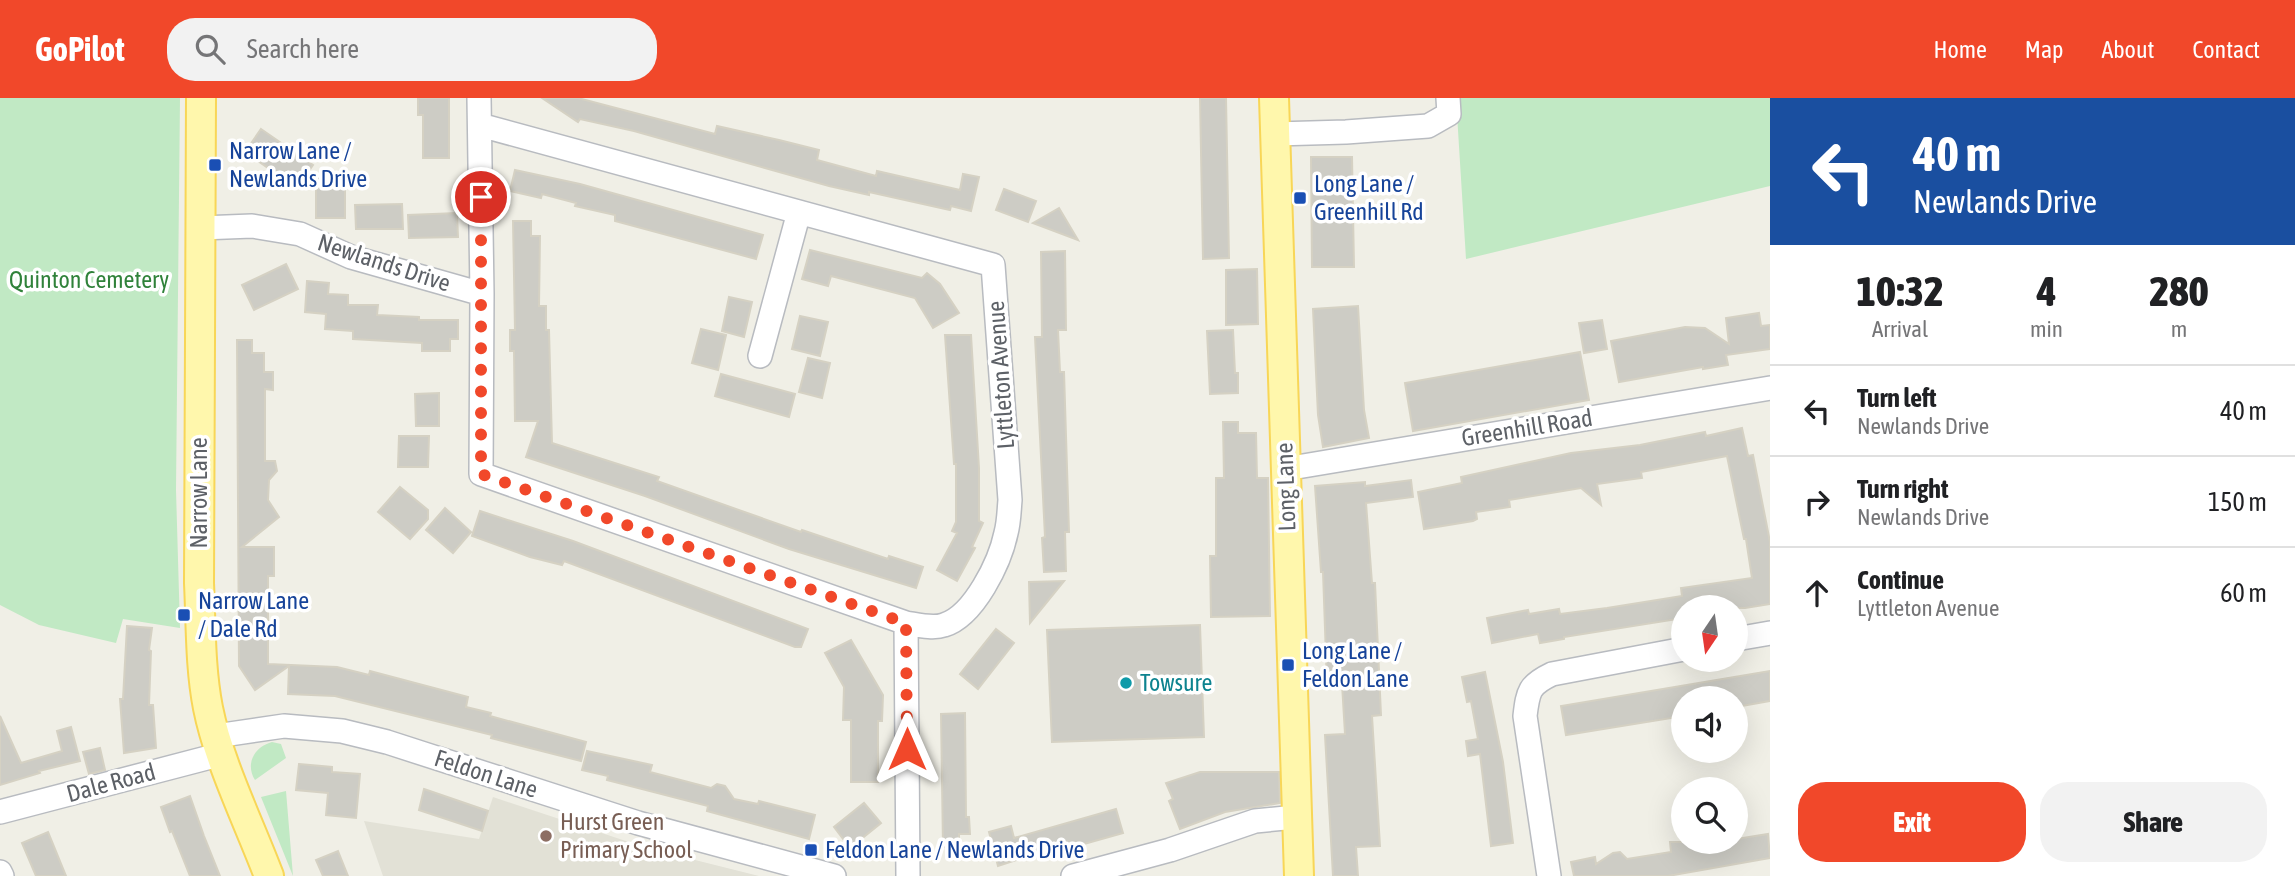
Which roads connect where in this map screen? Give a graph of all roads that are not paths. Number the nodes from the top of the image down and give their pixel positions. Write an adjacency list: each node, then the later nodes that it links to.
1 (201, 98): 8 (main road, Narrow Lane)
2 (480, 98): 5 (street)
3 (1274, 98): 6 (main road, Long Lane)
4 (1448, 98): 6 (street)
5 (480, 125): 7 (street, Lyttleton Avenue); 9 (street)
6 (1275, 134): 12 (main road, Long Lane)
7 (799, 212): 10 (street); 13 (street, Lyttleton Avenue)
8 (201, 228): 9 (street, Newlands Drive); 17 (main road, Narrow Lane)
9 (482, 294): 13 (street, Newlands Drive)
10 (760, 356)
11 (1770, 388): 12 (street, Greenhill Road)
12 (1285, 469): 19 (main road, Long Lane)
13 (906, 623): 22 (street)
14 (1770, 633): 15 (street)
15 (1748, 637)
16 (1671, 651): 25 (street)
17 (219, 745): 18 (street, Dale Road); 20 (main road, Narrow Lane); 21 (street, Feldon Lane)
18 (0, 812)
19 (1296, 817): 23 (street); 24 (main road, Long Lane)
20 (269, 876)
21 (834, 876)
22 (908, 876)
23 (1073, 876)
24 (1299, 876)
25 (1549, 876)

